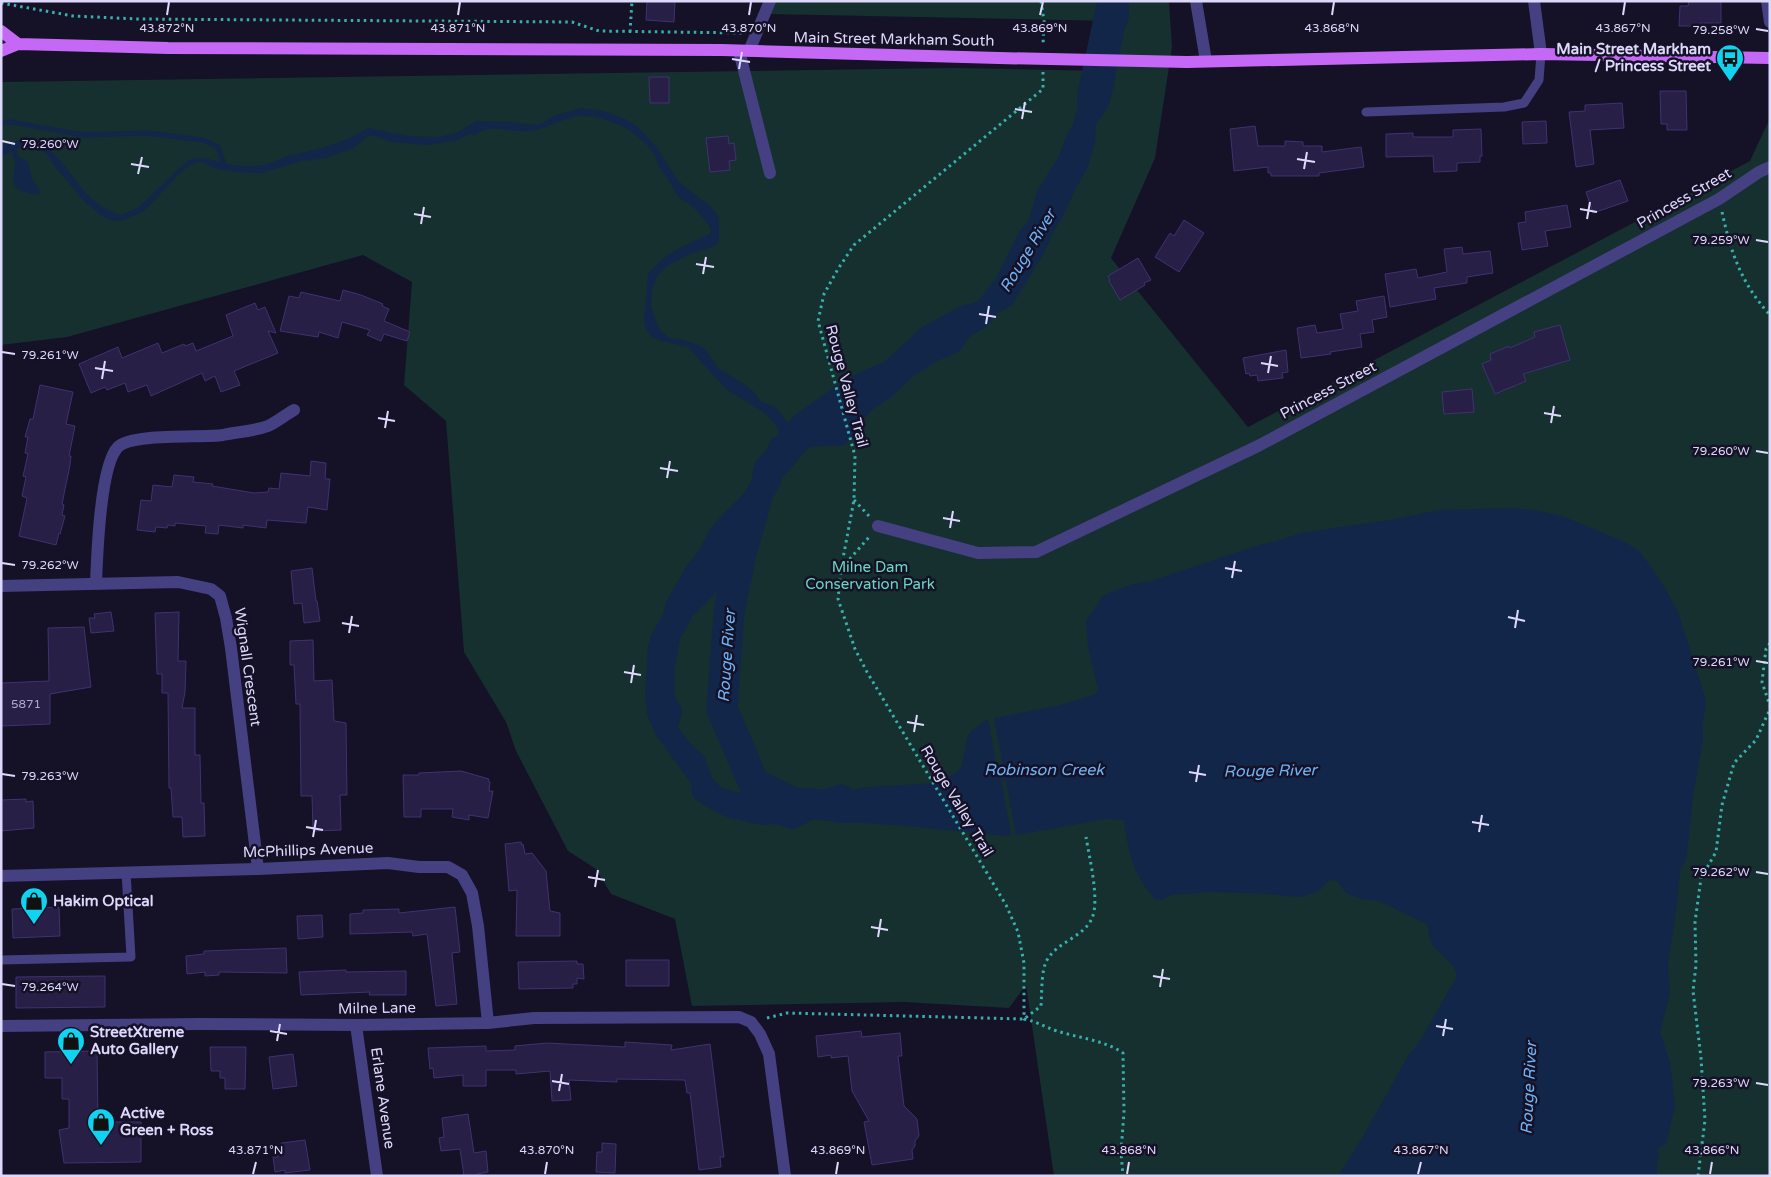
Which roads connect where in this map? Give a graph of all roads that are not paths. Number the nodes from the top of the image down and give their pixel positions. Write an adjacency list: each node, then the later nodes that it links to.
1 (770, 1): 9 (street)
2 (1196, 1): 12 (street)
3 (1534, 1): 10 (street)
4 (1767, 1): 5 (street)
5 (1770, 22)
6 (1, 31): 7 (main road)
7 (18, 44): 8 (main road, Main Street Markham South); 9 (main road, Main Street Markham South)
8 (1, 51)
9 (744, 51): 12 (main road, Main Street Markham South, bridge); 15 (street)
10 (1541, 54): 11 (main road, Main Street Markham South); 12 (main road, Main Street Markham South); 13 (lane)
11 (1770, 58)
12 (1206, 61)
13 (1366, 112)
14 (1770, 167): 17 (street, Princess Street)
15 (770, 173)
16 (294, 410): 18 (street)
17 (878, 526)
18 (96, 584): 19 (street, Wignall Crescent); 20 (street, Wignall Crescent)
19 (1, 586)
20 (258, 869): 21 (street, McPhillips Avenue); 24 (street, McPhillips Avenue)
21 (126, 872): 22 (street, McPhillips Avenue); 23 (lane)
22 (1, 876)
23 (1, 960)
24 (488, 1023): 26 (street, Milne Lane); 28 (street, Milne Lane)
25 (1, 1026): 26 (street, Milne Lane)
26 (356, 1026): 27 (street, Erlane Avenue)
27 (377, 1176)
28 (785, 1176)

